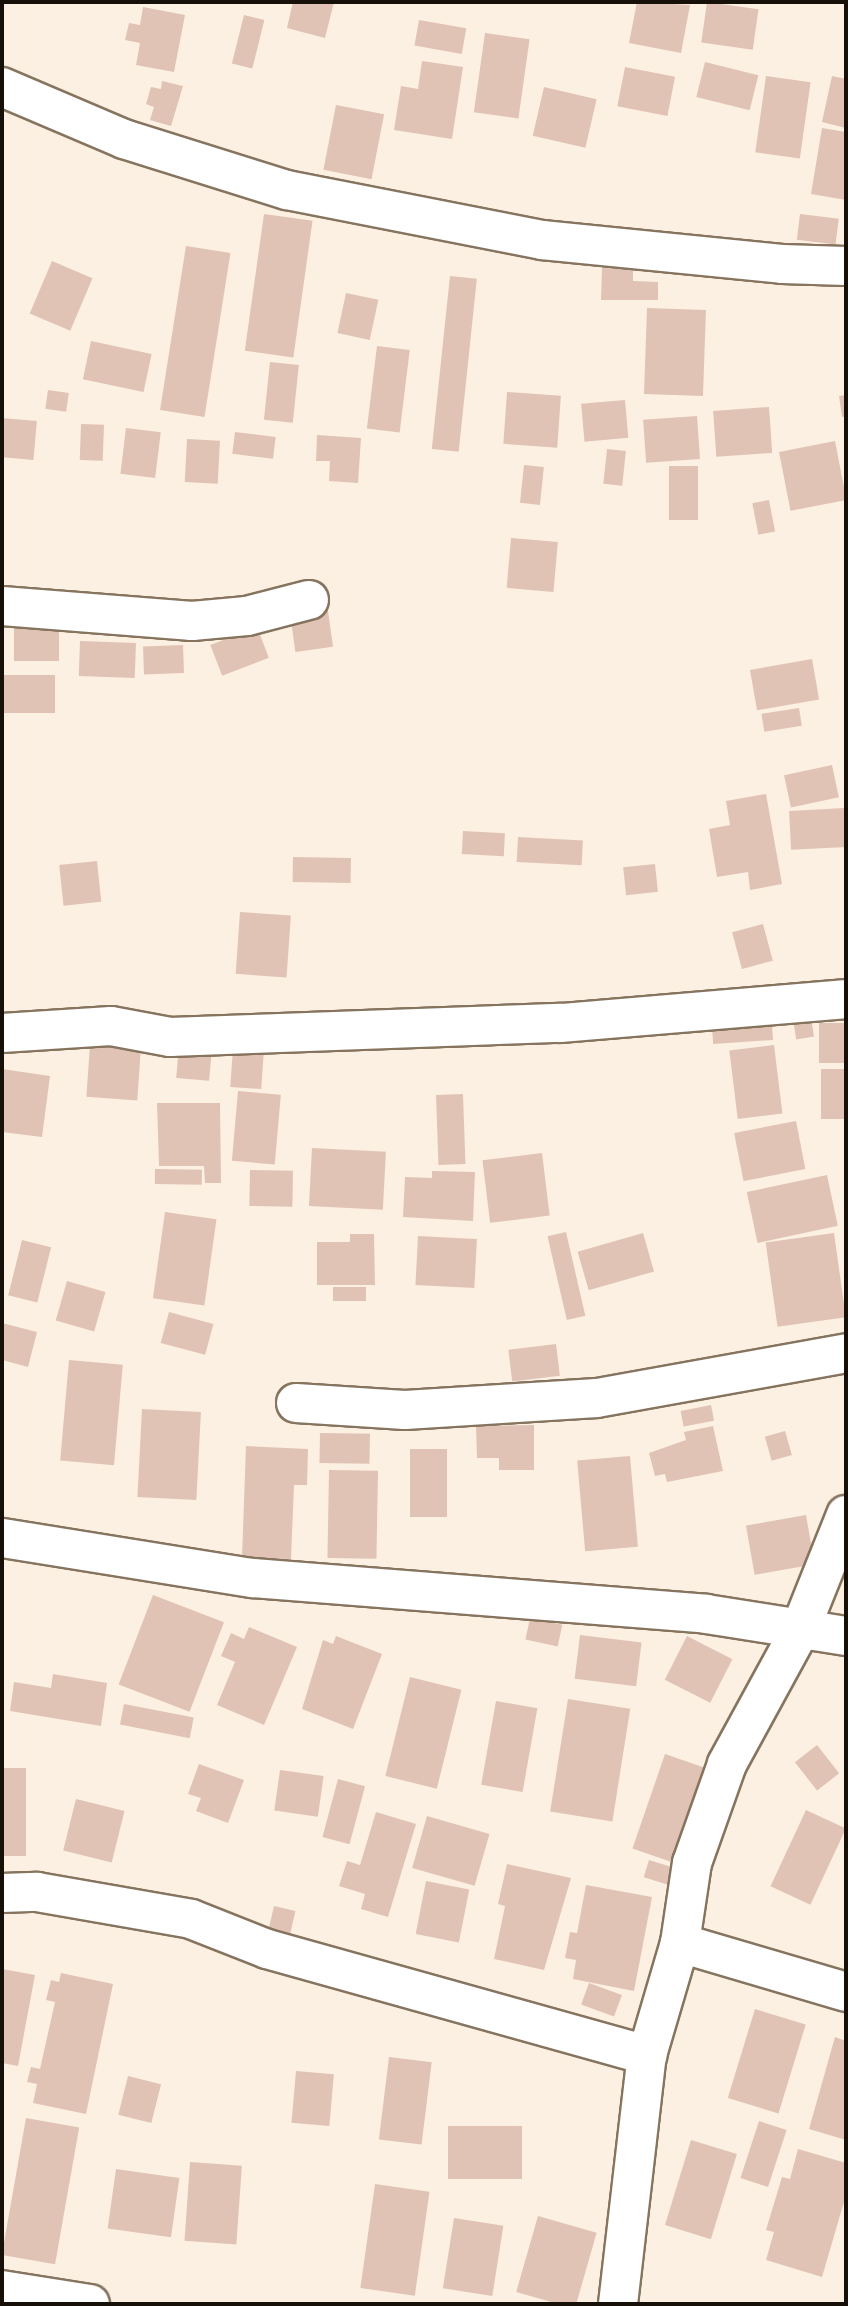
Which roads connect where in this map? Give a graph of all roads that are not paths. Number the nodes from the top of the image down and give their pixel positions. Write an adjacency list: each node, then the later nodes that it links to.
1 (2, 87): 2 (street)
2 (846, 266)
3 (309, 600): 4 (street)
4 (2, 606)
5 (846, 999): 6 (street)
6 (2, 1033)
7 (846, 1353): 8 (street)
8 (296, 1403)
9 (846, 1516): 11 (street)
10 (2, 1538): 11 (street)
11 (800, 1630): 12 (street); 14 (street)
12 (846, 1636)
13 (2, 1893): 16 (street)
14 (680, 1943): 15 (street); 16 (street)
15 (846, 1992)
16 (648, 2055): 19 (street)
17 (2, 2290): 18 (street)
18 (90, 2304)
19 (618, 2304)

